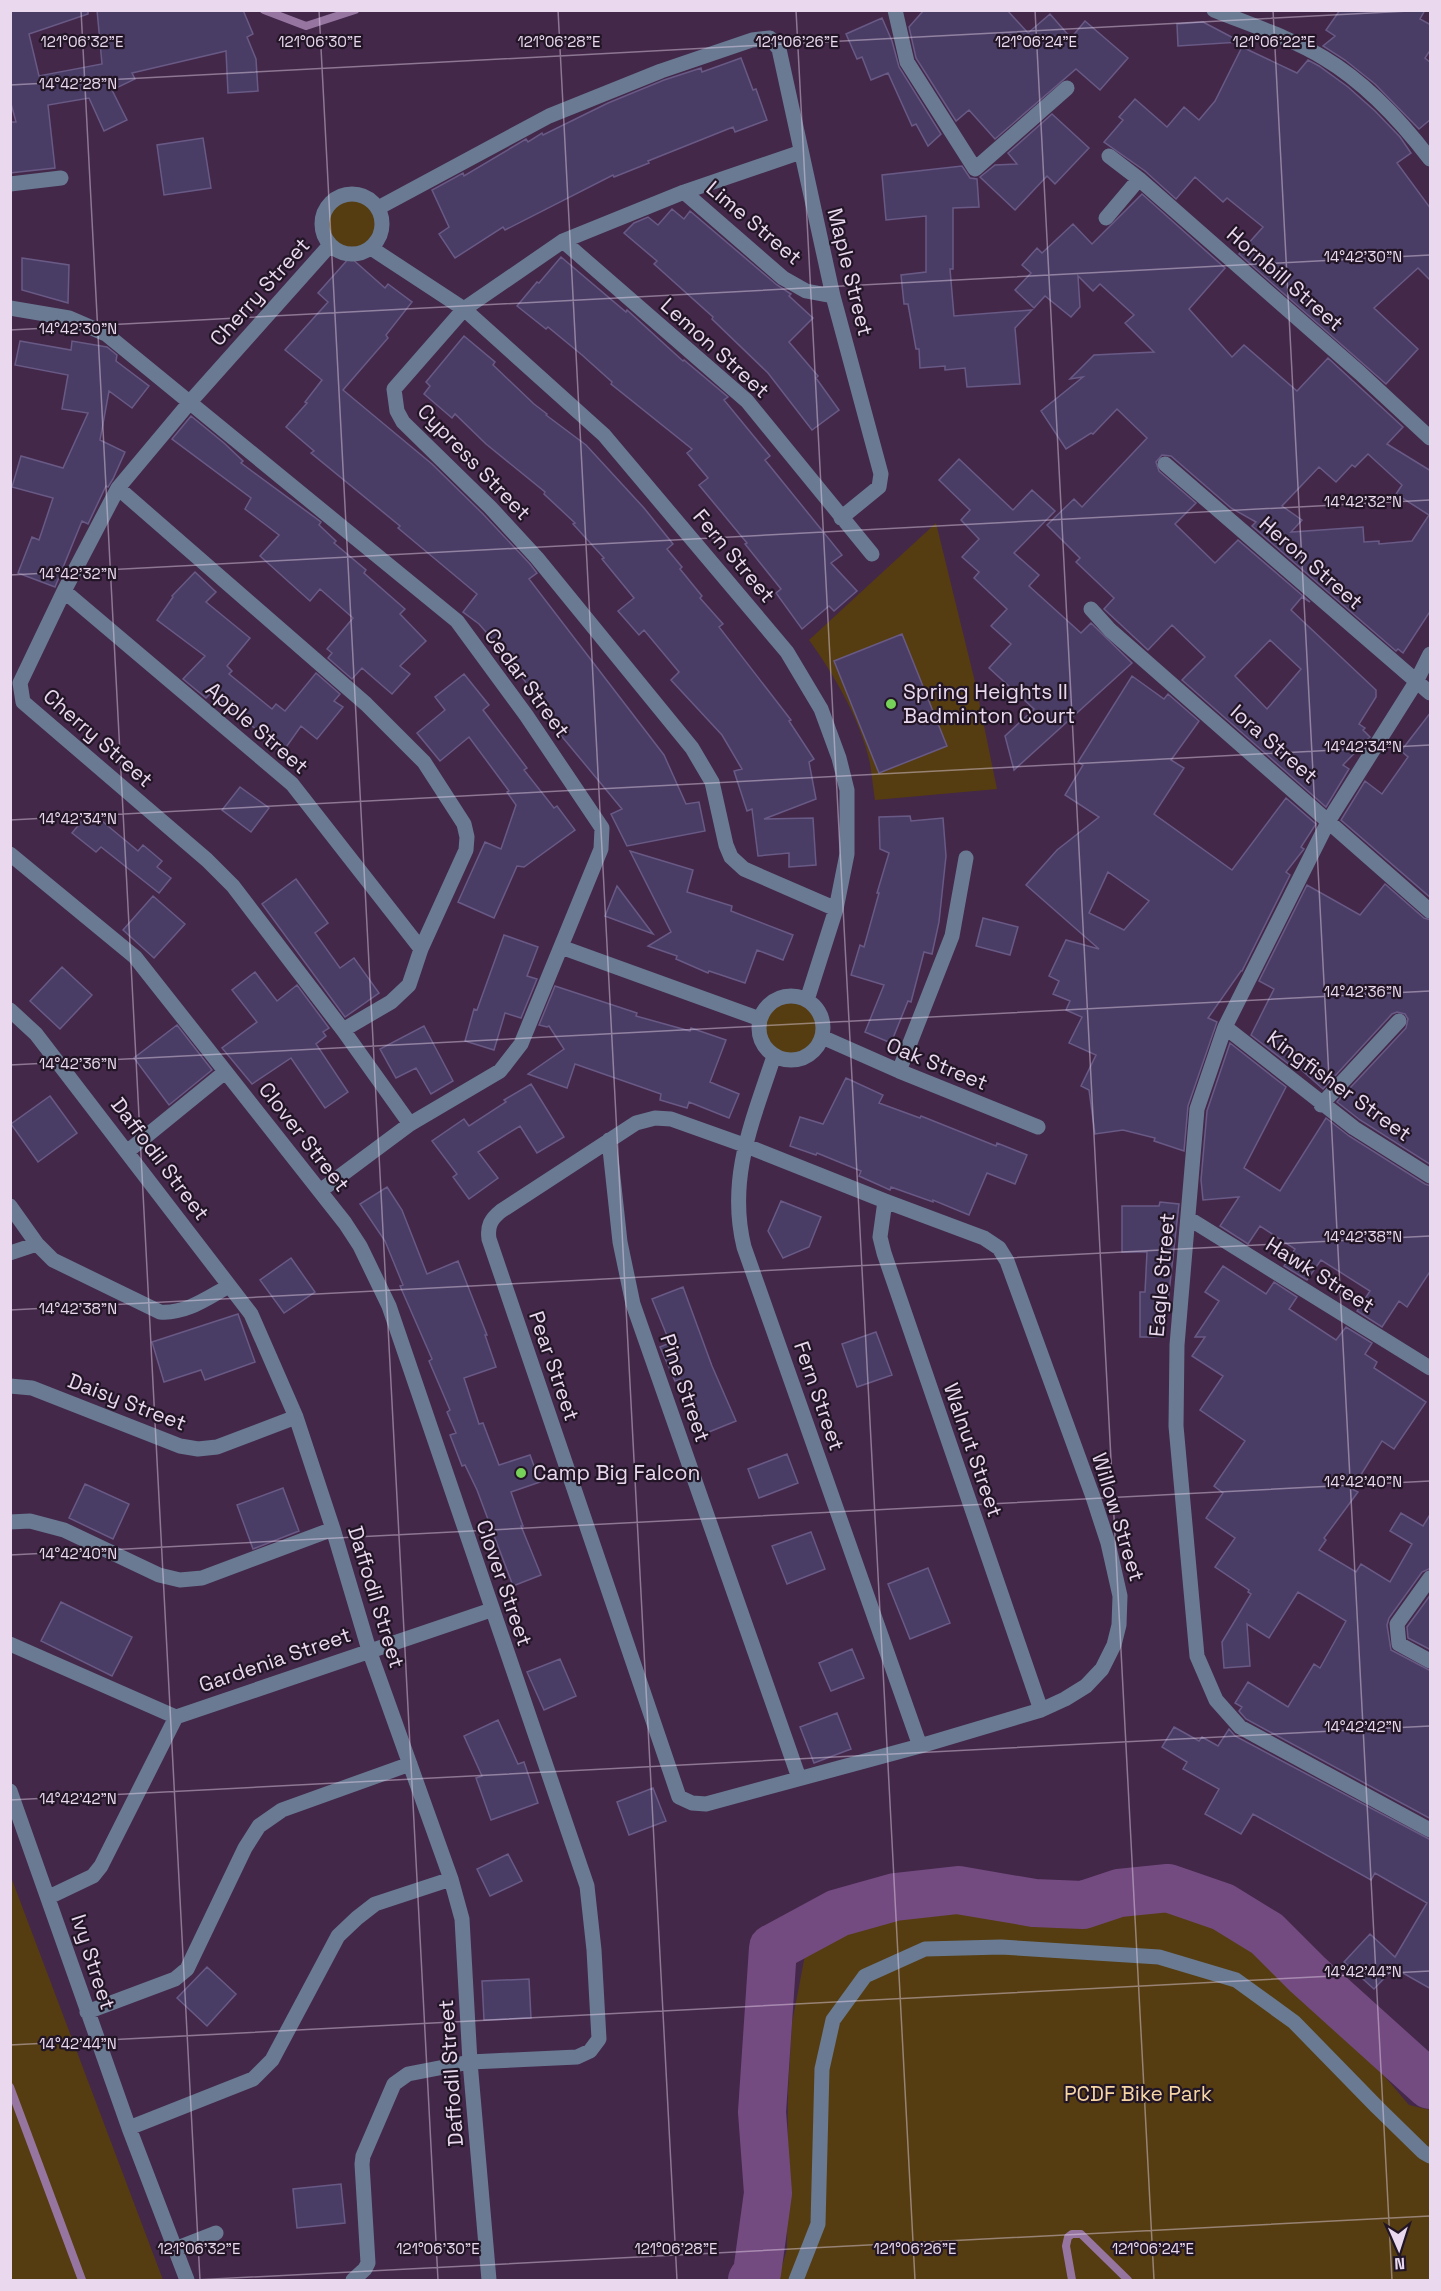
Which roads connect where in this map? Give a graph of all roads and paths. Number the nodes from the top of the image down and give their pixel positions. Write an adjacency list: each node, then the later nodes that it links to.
1 (895, 10): 3 (street)
2 (1214, 10): 6 (street)
3 (1067, 88)
4 (801, 152): 10 (street, Cypress Street); 11 (street, Maple Street); 16 (street, Maple Street)
5 (1109, 156): 8 (street, Hornbill Street)
6 (1431, 159)
7 (61, 178): 9 (street)
8 (1139, 179): 12 (street); 20 (street, Hornbill Street)
9 (10, 184)
10 (684, 192): 13 (street, Cypress Street); 16 (street, Lime Street)
11 (378, 208): 14 (street); 15 (street)
12 (1106, 218)
13 (563, 241): 18 (street, Cypress Street); 23 (street, Lemon Street)
14 (330, 245): 15 (street); 19 (street, Cherry Street)
15 (371, 248): 18 (street, Fern Street)
16 (832, 296): 23 (street, Maple Street)
17 (10, 308): 19 (street, Cedar Street)
18 (464, 309): 33 (street, Fern Street); 33 (street, Cypress Street)
19 (190, 402): 22 (street, Cherry Street); 35 (street, Cedar Street)
20 (1431, 438)
21 (1166, 464): 28 (street, Heron Street)
22 (118, 488): 25 (street, Cherry Street); 36 (street)
23 (841, 518): 24 (street, Lemon Street)
24 (872, 554)
25 (64, 591): 36 (street, Apple Street); 42 (street, Cherry Street)
26 (1091, 609): 30 (street, Iora Street)
27 (1431, 654): 28 (street, Eagle Street)
28 (1416, 682): 29 (street, Heron Street); 30 (street, Eagle Street)
29 (1431, 693)
30 (1329, 820): 34 (street, Iora Street); 41 (street, Eagle Street)
31 (10, 854): 46 (street, Clover Street)
32 (966, 858): 45 (street)
33 (836, 909): 37 (street, Fern Street)
34 (1431, 911)
35 (561, 947): 39 (street); 48 (street, Cedar Street)
36 (421, 950): 42 (street)
37 (807, 1000): 39 (street); 43 (street)
38 (10, 1010): 52 (street, Daffodil Street)
39 (760, 1019): 44 (street)
40 (1399, 1021): 47 (street)
41 (1225, 1027): 47 (street, Kingfisher Street); 57 (street, Eagle Street)
42 (343, 1030): 48 (street, Cherry Street)
43 (822, 1037): 44 (street); 45 (street, Oak Street)
44 (774, 1056): 51 (street, Fern Street)
45 (899, 1071): 49 (street, Oak Street)
46 (225, 1072): 52 (street); 54 (street, Clover Street)
47 (1321, 1105): 53 (street, Kingfisher Street)
48 (410, 1124): 54 (street, Cedar Street)
49 (1038, 1127)
50 (609, 1140): 51 (street, Pear Street); 75 (street, Pine Street); 77 (street, Pear Street)
51 (744, 1145): 55 (street, Willow Street); 73 (street, Fern Street)
52 (128, 1150): 60 (street, Daffodil Street)
53 (1431, 1176)
54 (320, 1191): 67 (street, Clover Street)
55 (885, 1201): 71 (street, Walnut Street); 71 (street, Willow Street)
56 (10, 1206): 58 (street)
57 (1188, 1218): 61 (street, Hawk Street); 78 (street, Eagle Street)
58 (37, 1244): 59 (street); 60 (street)
59 (10, 1253)
60 (229, 1286): 63 (street, Daffodil Street)
61 (1431, 1368)
62 (10, 1386): 63 (street, Daisy Street)
63 (296, 1416): 65 (street, Daffodil Street)
64 (10, 1522): 65 (street)
65 (333, 1529): 69 (street, Daffodil Street)
66 (1431, 1578): 70 (street)
67 (491, 1610): 69 (street, Gardenia Street); 82 (street, Clover Street)
68 (10, 1644): 72 (street)
69 (369, 1650): 72 (street, Gardenia Street); 74 (street, Daffodil Street)
70 (1431, 1661)
71 (1041, 1710): 73 (street, Willow Street)
72 (176, 1717): 80 (street)
73 (920, 1746): 75 (street, Willow Street)
74 (410, 1764): 79 (street, Daffodil Street); 81 (street)
75 (799, 1778): 77 (street, Willow Street)
76 (10, 1791): 80 (street, Ivy Street)
77 (679, 1797)
78 (1431, 1830)
79 (451, 1880): 82 (street, Daffodil Street); 83 (street)
80 (49, 1897): 81 (street, Ivy Street)
81 (87, 2012): 83 (street, Ivy Street)
82 (470, 2062): 88 (street, Clover Street); 89 (street, Daffodil Street)
83 (129, 2128): 86 (street, Ivy Street)
84 (1431, 2156): 90 (street)
85 (216, 2233): 86 (street)
86 (176, 2249): 87 (street, Ivy Street)
87 (187, 2280)
88 (353, 2280)
89 (489, 2280)
90 (796, 2280)

